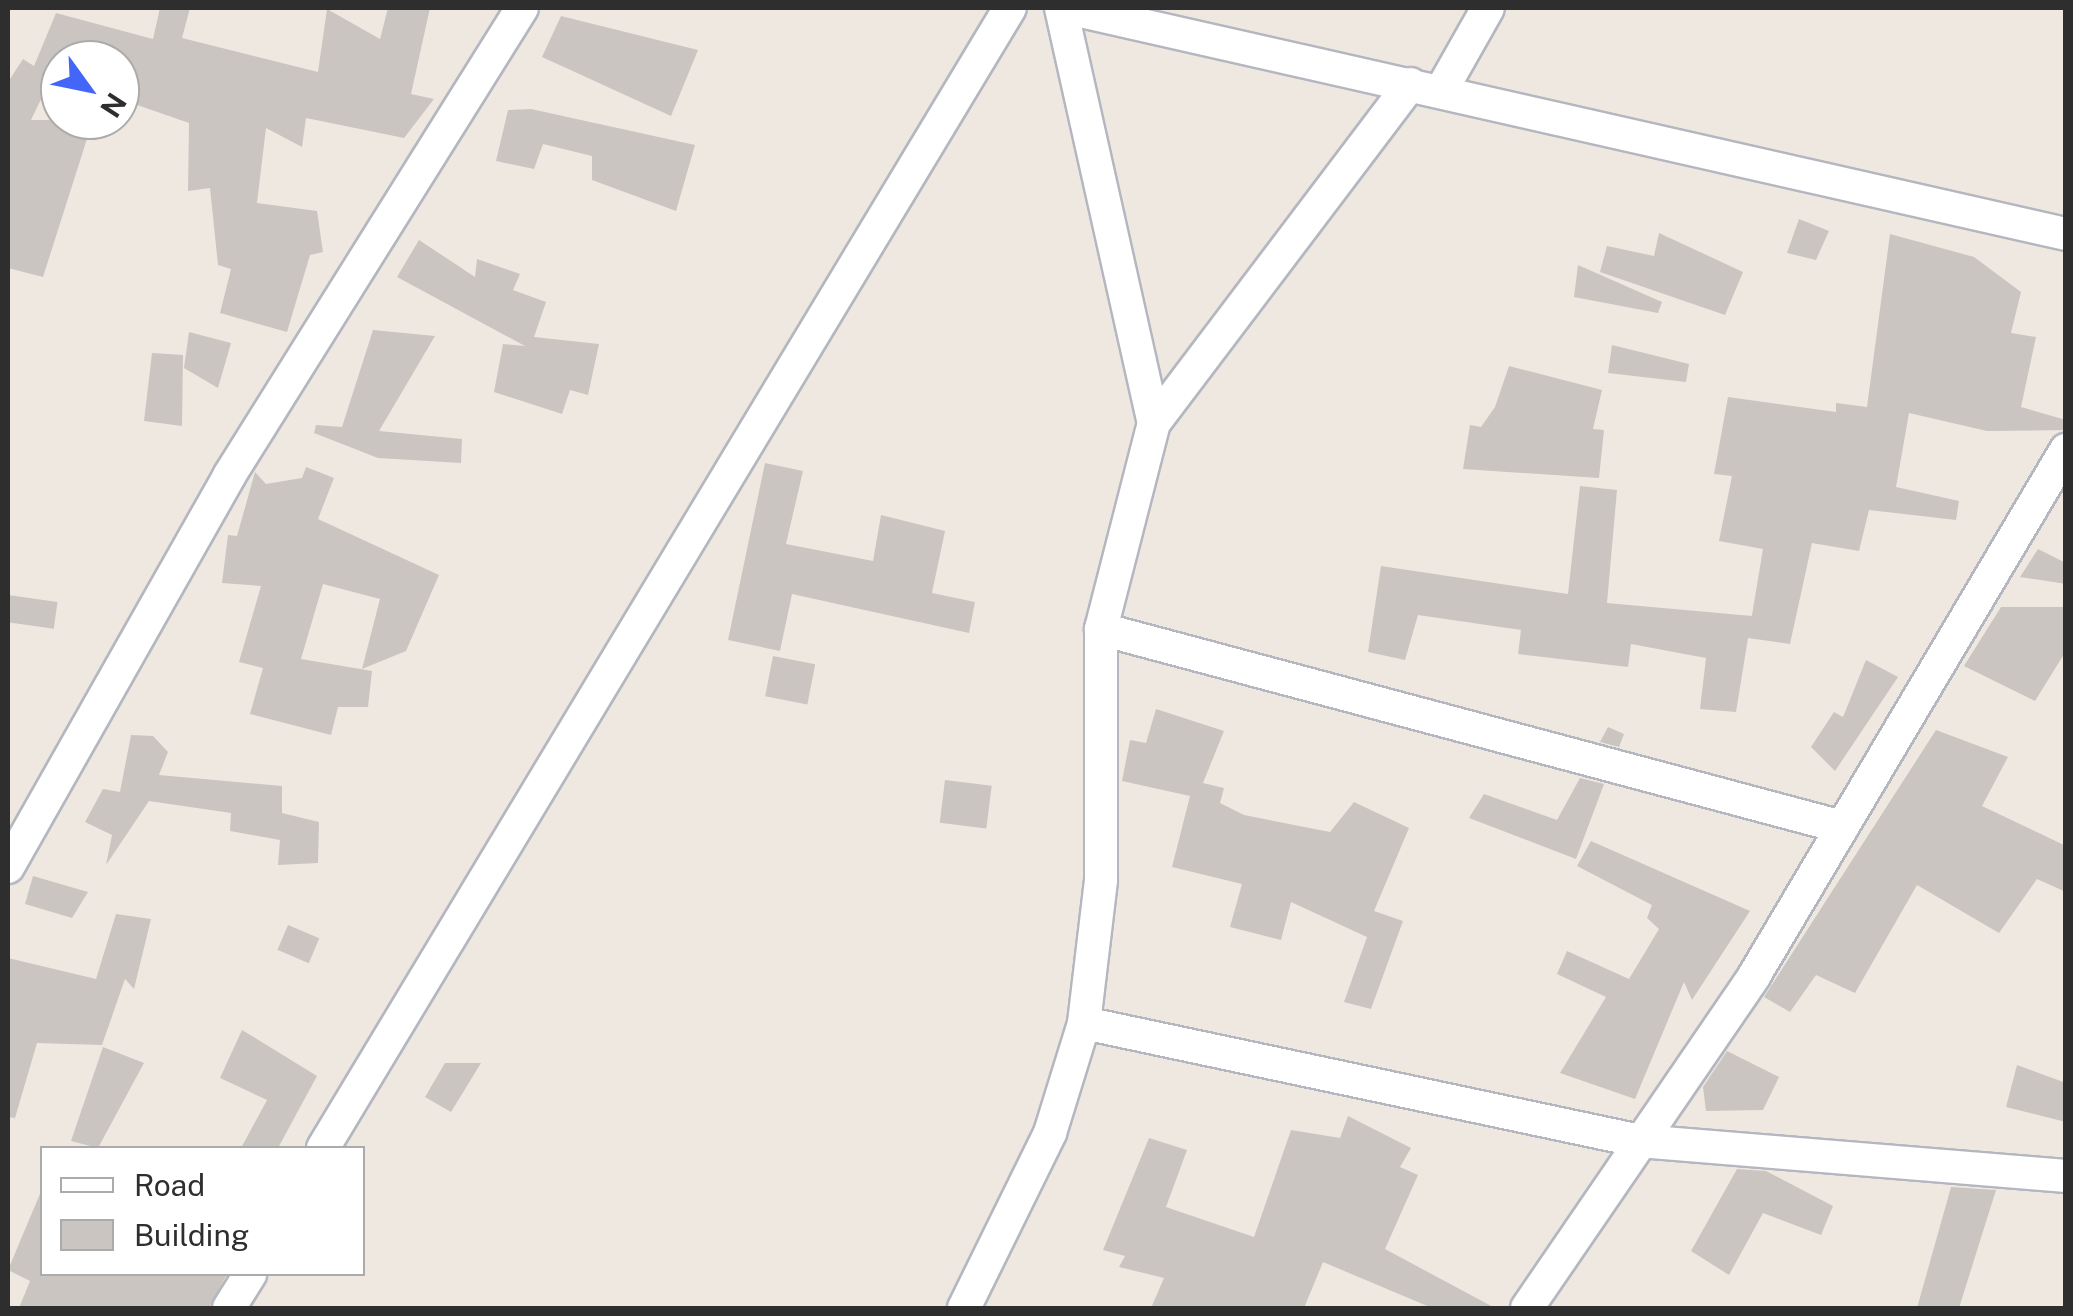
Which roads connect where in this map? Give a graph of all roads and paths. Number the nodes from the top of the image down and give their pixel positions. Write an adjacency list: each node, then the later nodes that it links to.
1 (522, 8): 10 (street)
2 (1010, 8): 15 (street)
3 (1064, 8): 5 (street); 7 (street)
4 (1488, 8): 5 (street)
5 (1426, 87): 6 (street); 7 (street)
6 (2066, 234)
7 (1154, 423): 9 (street)
8 (2066, 450): 11 (street)
9 (1101, 629): 11 (street); 13 (street)
10 (20, 820): 12 (street)
11 (1842, 827): 14 (street)
12 (8, 867)
13 (1084, 1023): 14 (street); 19 (street)
14 (1640, 1141): 16 (street); 20 (street)
15 (323, 1146)
16 (2066, 1176)
17 (249, 1276): 18 (street)
18 (229, 1308)
19 (964, 1308)
20 (1527, 1308)

